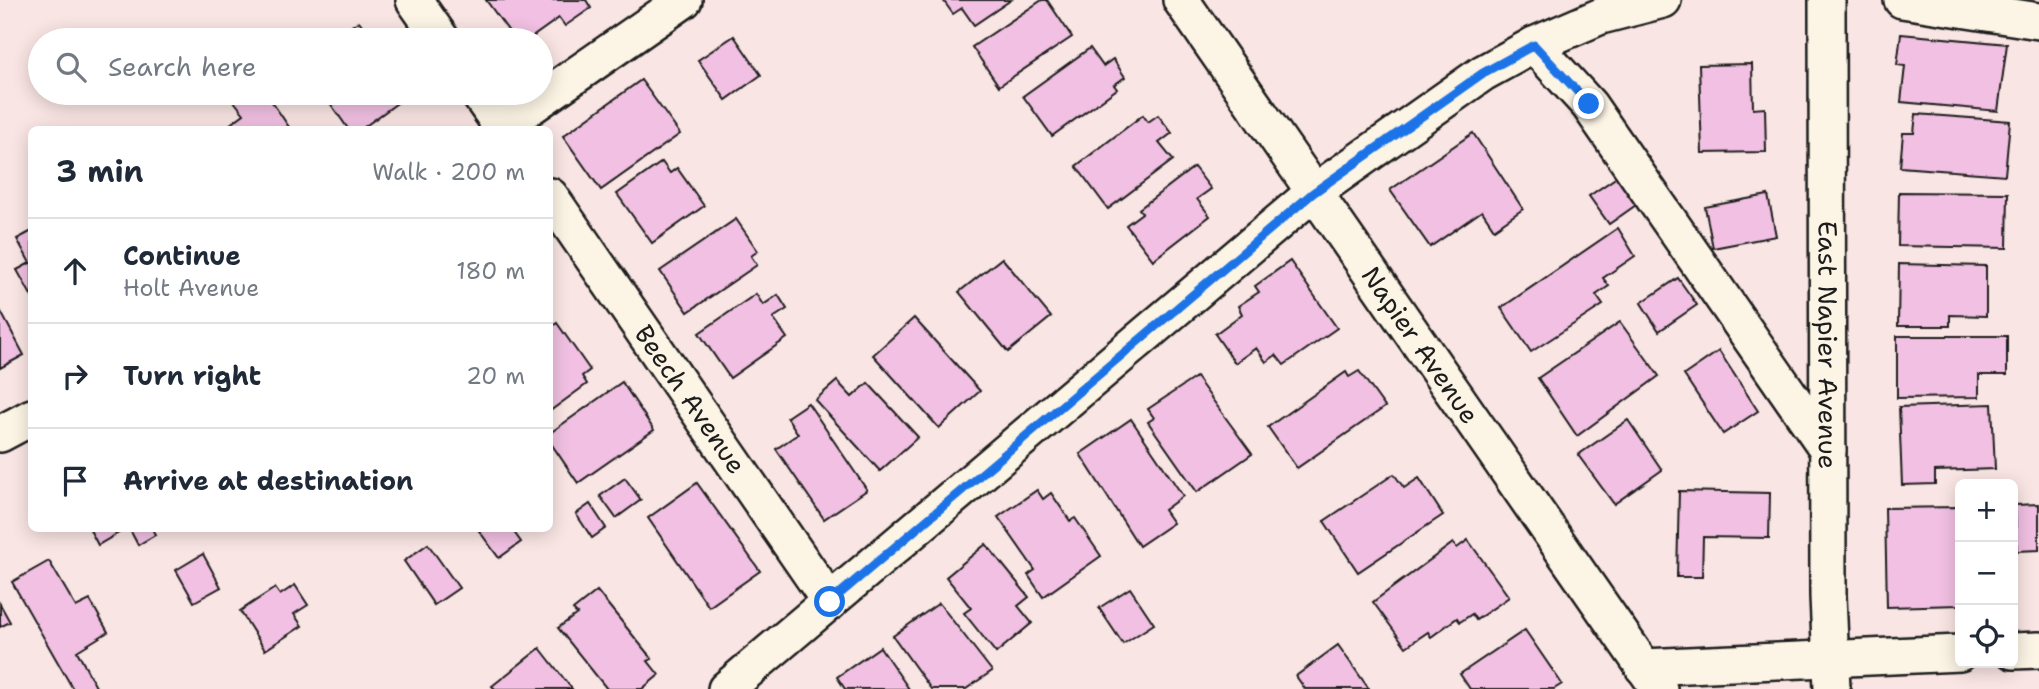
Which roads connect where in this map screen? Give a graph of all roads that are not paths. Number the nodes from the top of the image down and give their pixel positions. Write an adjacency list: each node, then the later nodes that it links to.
1 (414, 0): 8 (street)
2 (684, 0): 10 (street)
3 (1181, 0): 15 (street, Napier Avenue)
4 (1663, 0): 9 (street)
5 (1827, 0): 19 (street, East Napier Avenue)
6 (1902, 0): 7 (street)
7 (2039, 21)
8 (434, 28)
9 (1534, 45): 15 (street); 19 (street)
10 (553, 92)
11 (486, 105): 13 (street)
12 (535, 105): 14 (street)
13 (499, 126)
14 (505, 126)
15 (1313, 193): 20 (street); 26 (street, Napier Avenue)
16 (553, 200): 20 (street, Beech Avenue)
17 (28, 419): 18 (street)
18 (0, 434)
19 (1828, 450): 24 (street, East Napier Avenue)
20 (830, 602): 25 (street)
21 (2039, 650): 22 (street)
22 (2018, 651)
23 (1955, 654): 24 (street)
24 (1833, 673): 26 (street)
25 (762, 678): 27 (street)
26 (1651, 678)
27 (726, 689)

